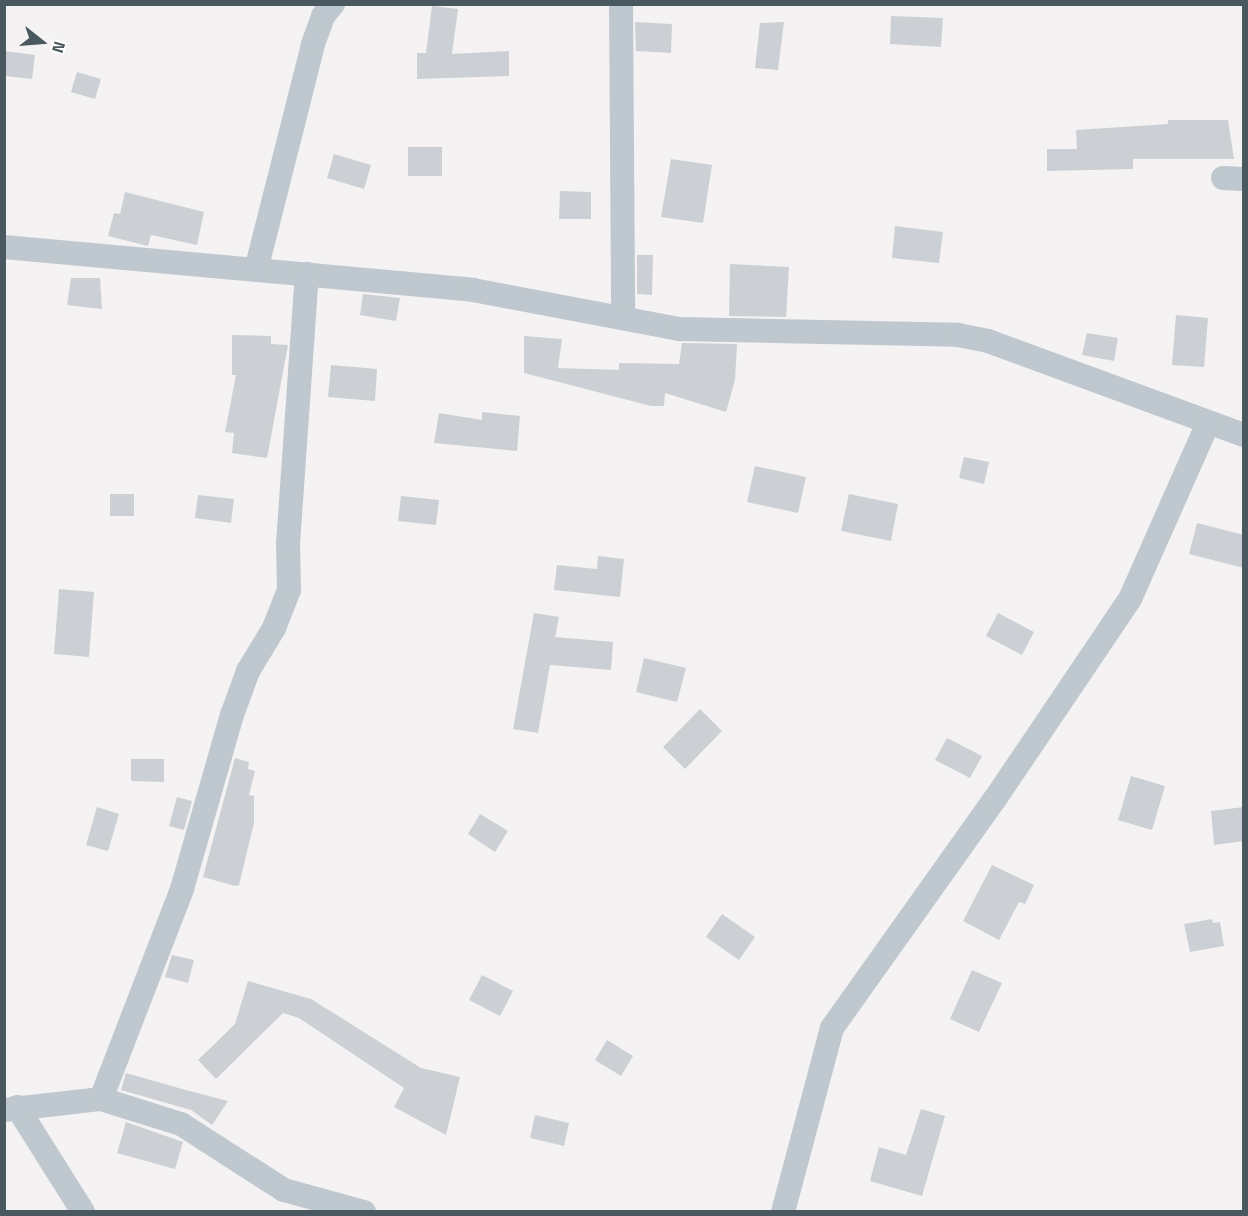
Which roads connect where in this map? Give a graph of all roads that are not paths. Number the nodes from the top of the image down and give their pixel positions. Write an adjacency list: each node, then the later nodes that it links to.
1 (333, 4): 4 (street)
2 (621, 4): 6 (street)
3 (4, 247): 4 (street)
4 (256, 270): 5 (street)
5 (307, 274): 6 (street); 9 (street)
6 (623, 317): 7 (street)
7 (1208, 423): 8 (street); 13 (street)
8 (1244, 435)
9 (101, 1099): 10 (street); 12 (street)
10 (11, 1109): 11 (street)
11 (83, 1212)
12 (364, 1212)
13 (783, 1212)

